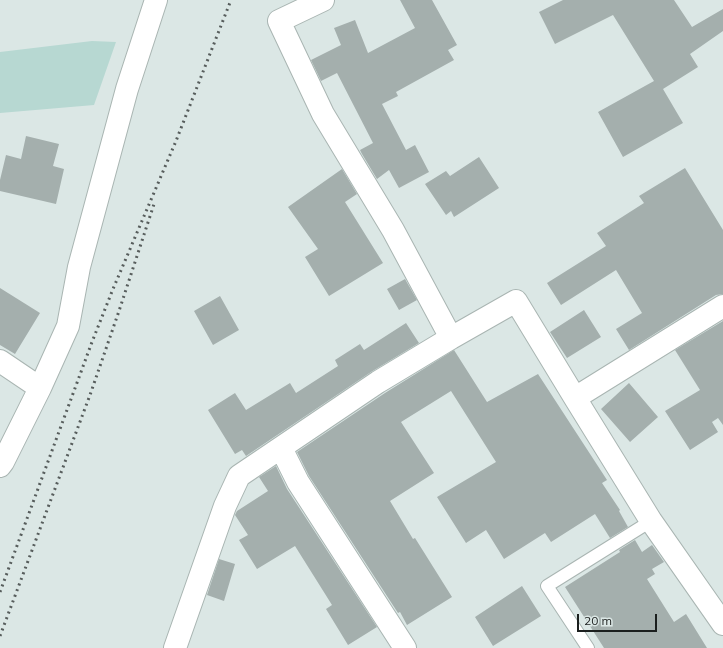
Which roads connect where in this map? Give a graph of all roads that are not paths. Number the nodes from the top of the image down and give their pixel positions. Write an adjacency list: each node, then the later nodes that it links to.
1 (156, 0): 6 (street)
2 (322, 0): 4 (street)
3 (723, 306): 7 (street)
4 (451, 338): 7 (street); 8 (street)
5 (0, 361): 6 (street)
6 (40, 388): 9 (street)
7 (575, 398): 10 (street)
8 (281, 448): 12 (street); 13 (street)
9 (0, 466)
10 (651, 521): 11 (street); 14 (lane)
11 (723, 624)
12 (175, 648)
13 (405, 648)
14 (588, 648)

